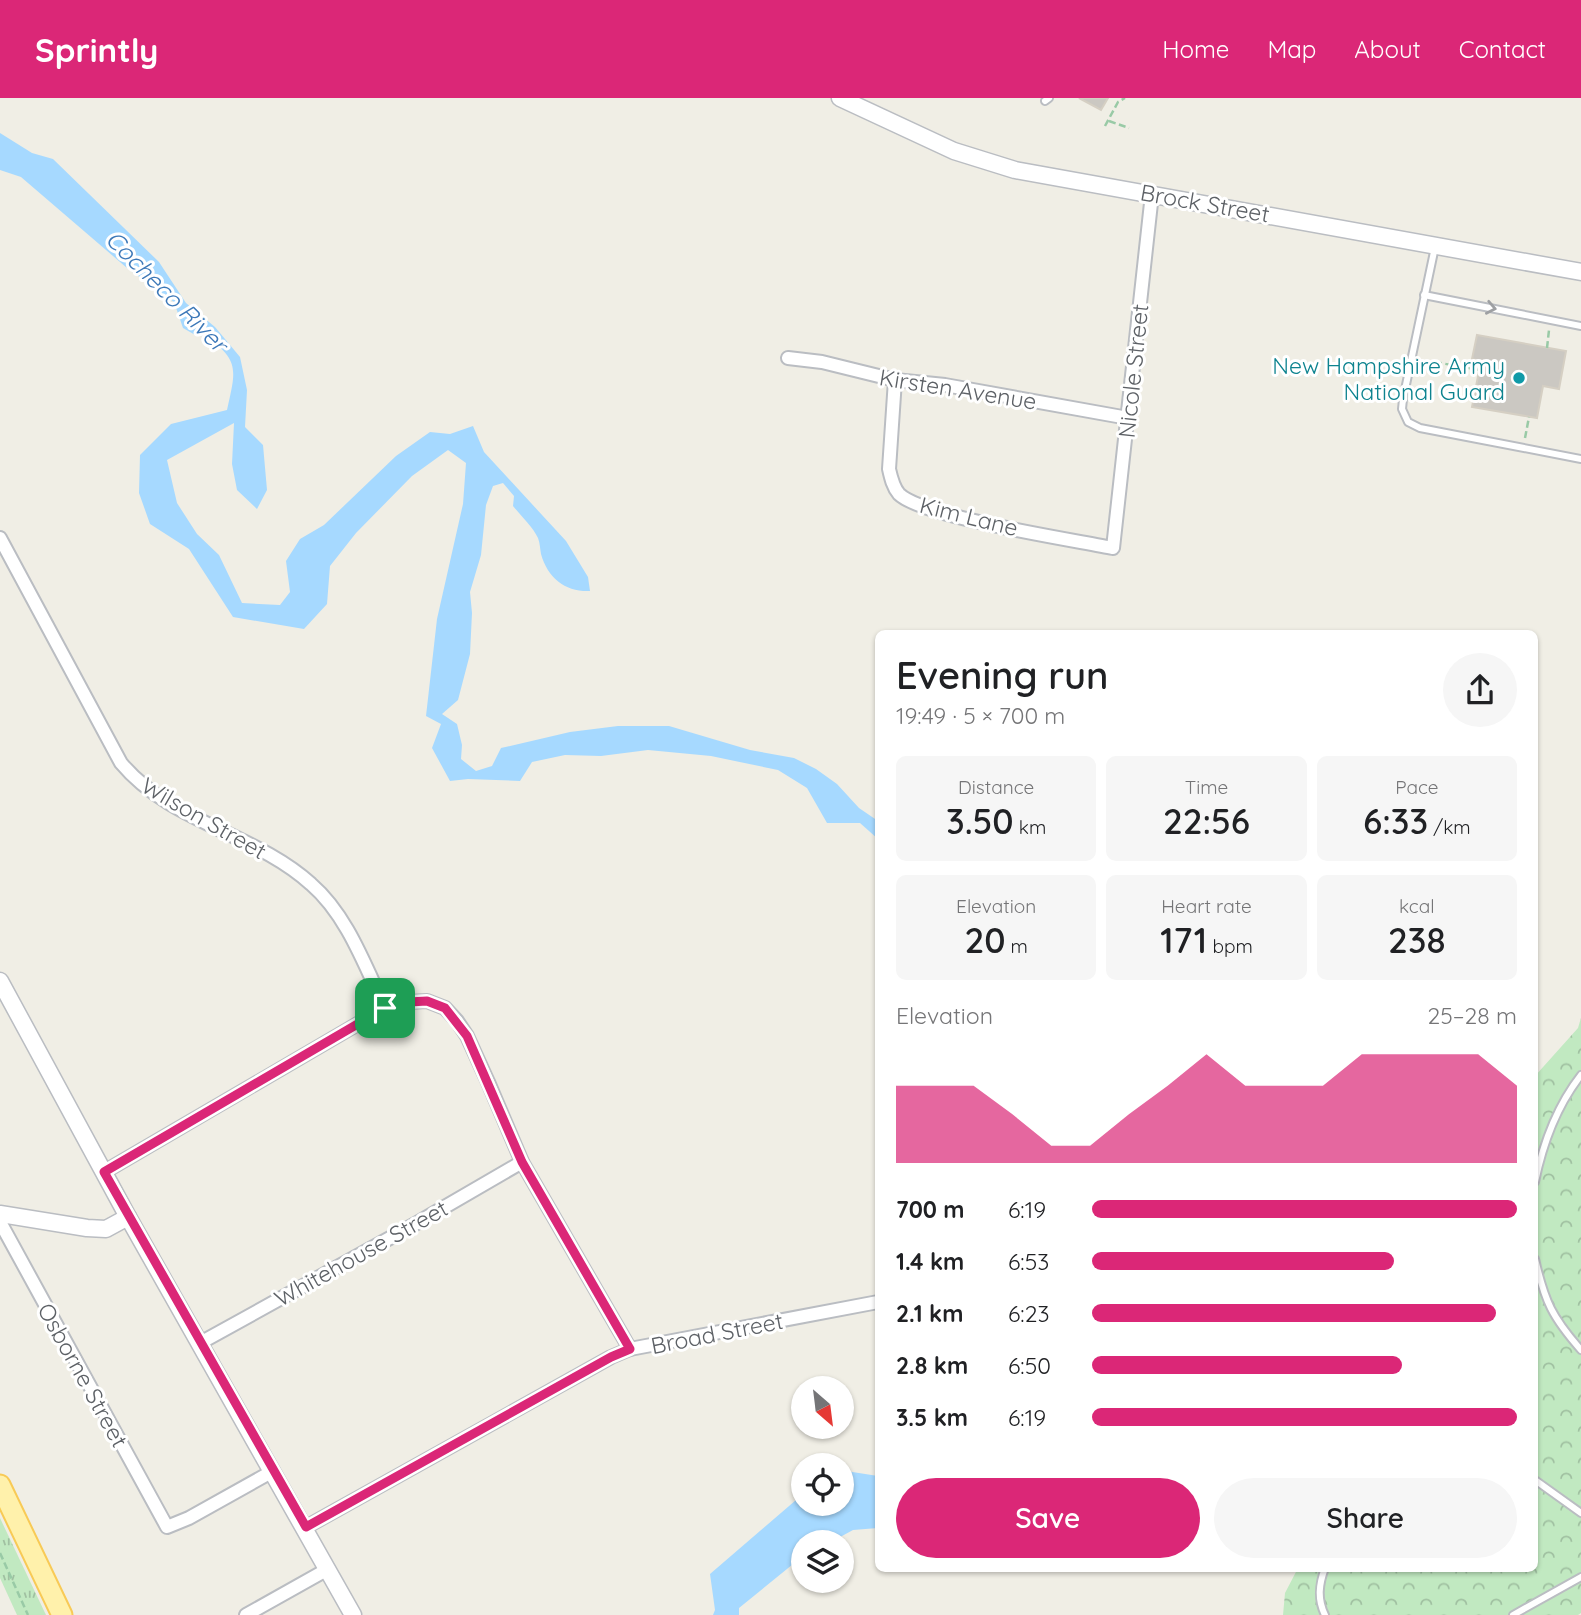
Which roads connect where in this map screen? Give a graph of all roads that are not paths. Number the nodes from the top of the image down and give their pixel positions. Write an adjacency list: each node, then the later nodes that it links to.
1 (840, 98): 2 (street, Brock Street)
2 (1152, 194): 3 (street, Brock Street); 9 (street, Nicole Street)
3 (1435, 245): 4 (street, Brock Street); 5 (lane)
4 (1581, 272)
5 (1424, 295): 6 (lane, one-way to 6); 10 (lane)
6 (1581, 326)
7 (789, 358): 8 (street, Kirsten Avenue)
8 (895, 380): 9 (street, Kirsten Avenue); 12 (street, Kim Lane)
9 (1128, 418): 12 (street, Nicole Street)
10 (1581, 459)
11 (0, 538): 14 (street, Wilson Street)
12 (1113, 548)
13 (0, 981): 18 (street)
14 (385, 1008): 16 (street); 18 (street)
15 (1581, 1075): 17 (lane)
16 (522, 1162): 24 (street, Whitehouse Street); 25 (street)
17 (1538, 1170)
18 (104, 1172): 20 (street)
19 (0, 1214): 20 (street)
20 (128, 1217): 24 (street)
21 (0, 1222): 27 (street, Osborne Street)
22 (1538, 1272): 26 (lane)
23 (875, 1303): 25 (street, Broad Street)
24 (200, 1343): 27 (street)
25 (630, 1349): 31 (street, Broad Street)
26 (1581, 1350)
27 (273, 1471): 31 (street)
28 (1538, 1482): 30 (lane)
29 (0, 1485): 35 (main road)
30 (1581, 1513)
31 (306, 1527): 32 (street)
32 (328, 1569): 36 (street); 37 (street)
33 (1324, 1572): 38 (lane)
34 (1581, 1577): 39 (lane)
35 (61, 1615)
36 (246, 1615)
37 (353, 1615)
38 (1325, 1615)
39 (1513, 1615)

